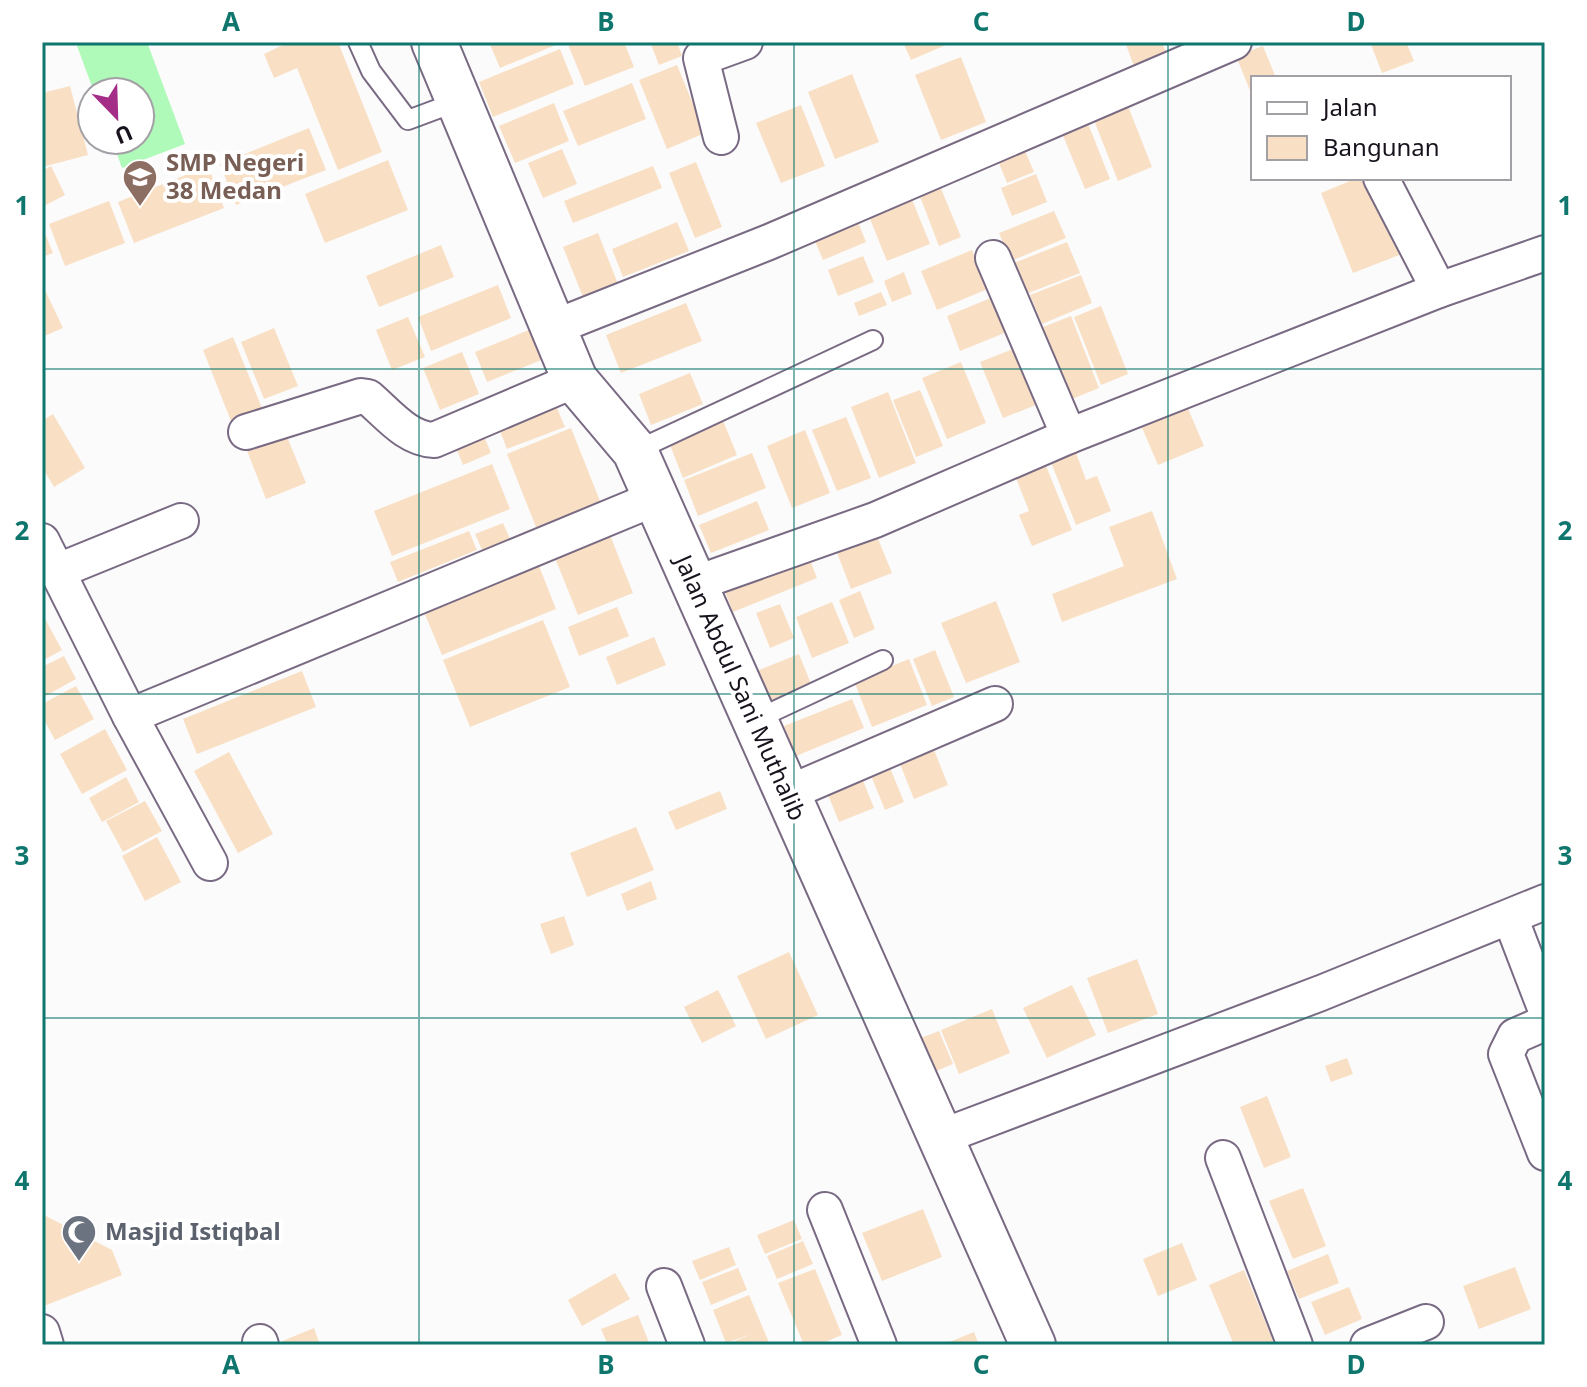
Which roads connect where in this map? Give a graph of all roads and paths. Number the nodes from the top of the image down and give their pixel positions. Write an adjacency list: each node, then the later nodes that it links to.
1 (358, 42): 6 (lane)
2 (434, 42): 6 (street, Jalan Abdul Sani Muthalib)
3 (745, 42): 5 (street)
4 (1234, 42): 12 (street)
5 (698, 50): 7 (street)
6 (459, 101): 12 (street, Jalan Abdul Sani Muthalib)
7 (721, 137)
8 (1382, 180): 11 (street)
9 (1545, 253): 11 (street)
10 (993, 258): 16 (street)
11 (1439, 290): 16 (street)
12 (555, 327): 14 (street, Jalan Abdul Sani Muthalib)
13 (873, 340): 17 (lane)
14 (575, 380): 15 (street); 17 (street, Jalan Abdul Sani Muthalib)
15 (246, 432)
16 (1069, 436): 22 (street)
17 (635, 451): 18 (street, Jalan Abdul Sani Muthalib)
18 (656, 498): 22 (street, Jalan Abdul Sani Muthalib); 25 (street)
19 (181, 521): 21 (street)
20 (42, 541): 21 (street)
21 (58, 571): 25 (street)
22 (694, 584): 26 (street, Jalan Abdul Sani Muthalib)
23 (883, 660): 26 (lane)
24 (995, 704): 27 (street)
25 (130, 716): 28 (street)
26 (755, 720): 27 (street, Jalan Abdul Sani Muthalib)
27 (786, 794): 33 (street, Jalan Abdul Sani Muthalib)
28 (210, 863)
29 (1545, 902): 30 (street)
30 (1510, 917): 31 (street); 33 (street)
31 (1545, 1008)
32 (1545, 1023): 34 (street)
33 (941, 1137): 43 (street, Jalan Abdul Sani Muthalib)
34 (1545, 1153)
35 (1223, 1158): 44 (street)
36 (825, 1210): 42 (street)
37 (664, 1286): 41 (street)
38 (1426, 1322): 45 (street)
39 (42, 1332): 40 (street)
40 (46, 1345)
41 (687, 1345)
42 (879, 1345)
43 (1033, 1345)
44 (1295, 1345)
45 (1368, 1345)

